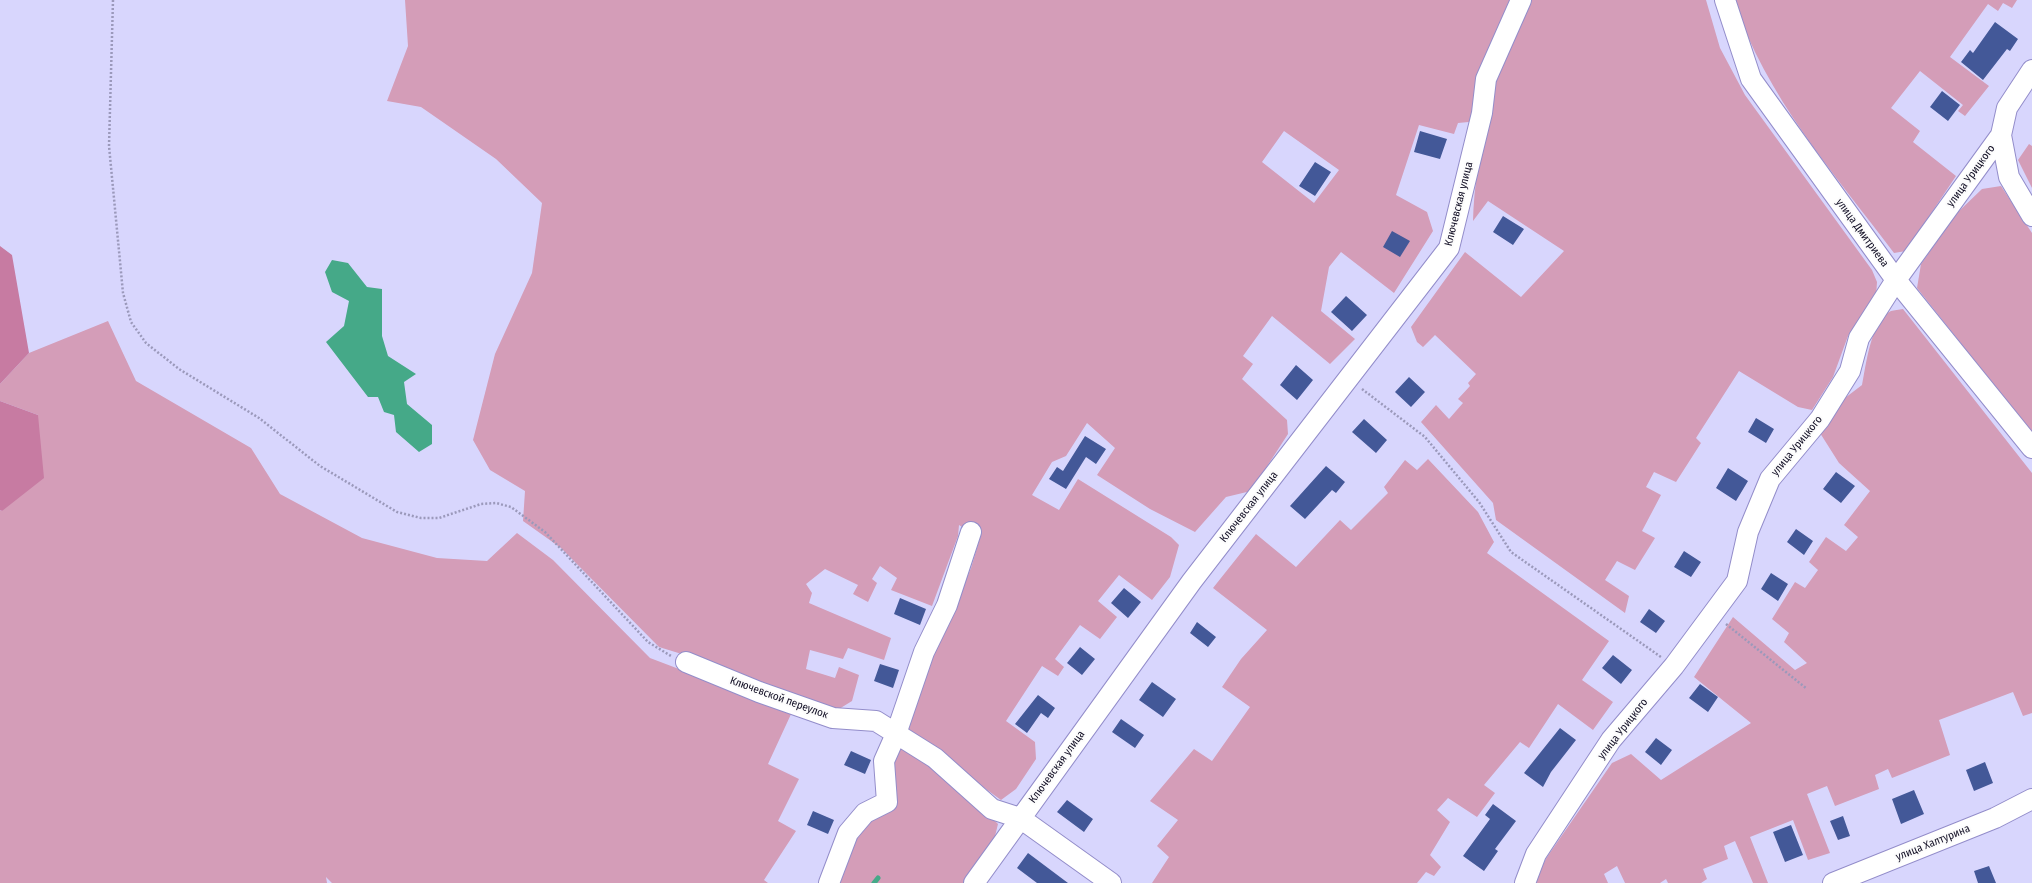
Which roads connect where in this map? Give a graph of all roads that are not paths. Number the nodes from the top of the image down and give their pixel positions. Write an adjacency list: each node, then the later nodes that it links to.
1 (1521, 0): 12 (street, Ключевская улица)
2 (1725, 0): 6 (street, улица Дмитриева)
3 (2032, 70): 4 (street, улица Урицкого)
4 (2001, 136): 5 (street); 6 (street, улица Урицкого)
5 (2032, 216)
6 (1896, 280): 7 (street, улица Дмитриева); 16 (street, улица Урицкого)
7 (2032, 448)
8 (971, 532): 10 (street)
9 (686, 662): 10 (street, Ключевской переулок)
10 (896, 734): 12 (street, Ключевской переулок); 13 (street)
11 (2032, 799): 17 (street, улица Халтурина)
12 (1020, 818): 14 (street, Ключевская улица); 15 (street, Ключевской переулок)
13 (829, 883)
14 (974, 883)
15 (1111, 883)
16 (1525, 883)
17 (1833, 883)

